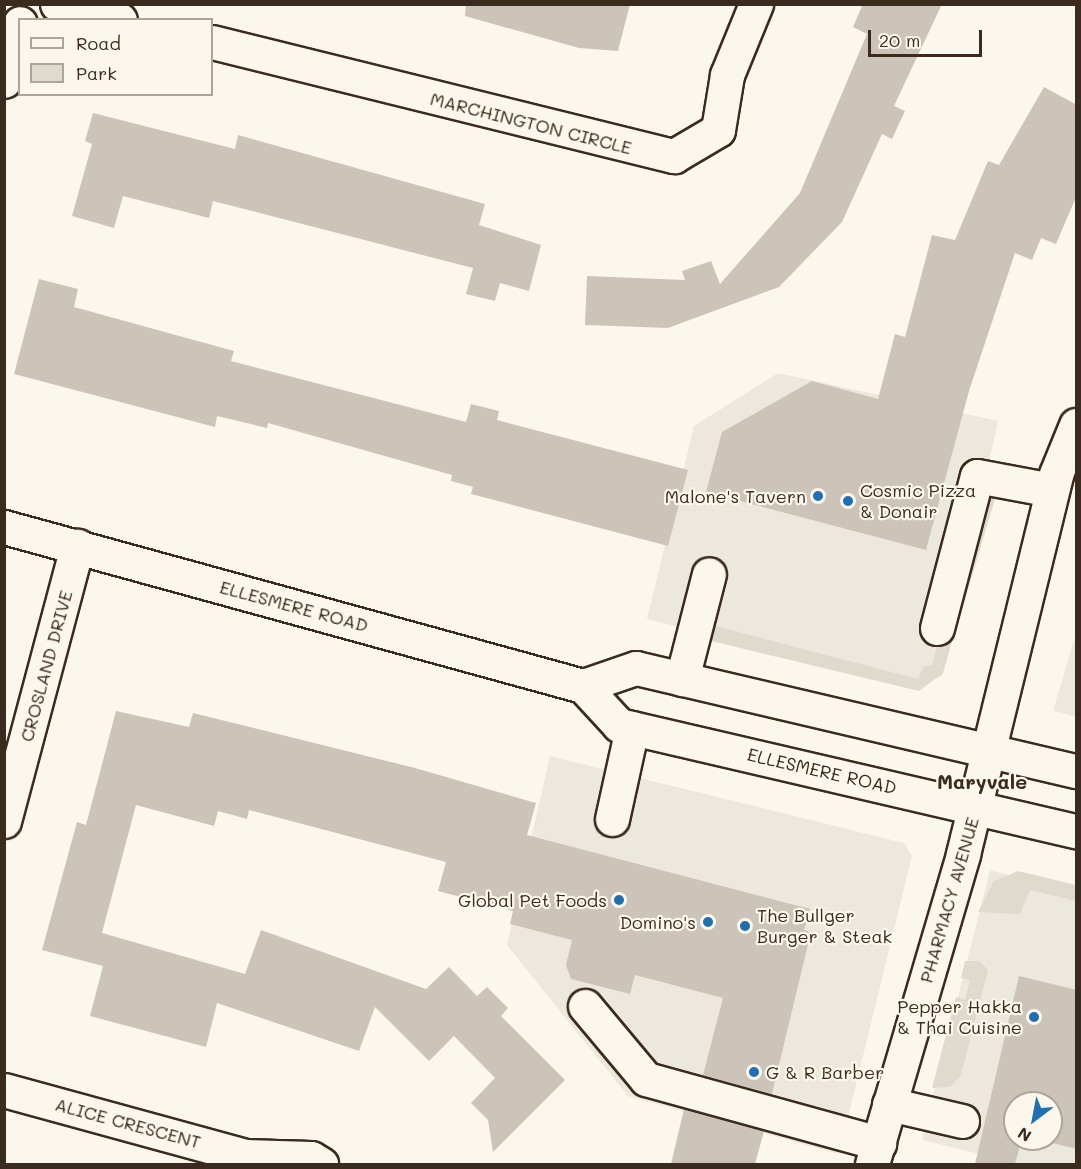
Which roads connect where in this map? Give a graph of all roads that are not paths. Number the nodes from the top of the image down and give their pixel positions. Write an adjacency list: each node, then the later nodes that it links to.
1 (57, 4): 3 (street)
2 (756, 4): 5 (street, MARCHINGTON CIRCLE)
3 (112, 18)
4 (18, 28): 6 (street)
5 (213, 42)
6 (4, 81)
7 (1077, 425): 8 (street, PHARMACY AVENUE)
8 (1052, 490): 12 (street); 16 (street, PHARMACY AVENUE)
9 (4, 527): 10 (street, ELLESMERE ROAD)
10 (76, 546): 14 (street, ELLESMERE ROAD); 20 (street, CROSLAND DRIVE)
11 (709, 574): 13 (street)
12 (938, 628)
13 (682, 679): 14 (street); 16 (street)
14 (583, 686): 15 (street, ELLESMERE ROAD)
15 (632, 728): 18 (street, ELLESMERE ROAD); 19 (street)
16 (988, 753): 17 (street); 18 (street, PHARMACY AVENUE)
17 (1077, 771)
18 (975, 806): 21 (street, ELLESMERE ROAD); 24 (street, PHARMACY AVENUE)
19 (612, 819)
20 (4, 822)
21 (1077, 831)
22 (585, 1006): 26 (street)
23 (4, 1090): 27 (street, ALICE CRESCENT)
24 (889, 1104): 25 (street); 26 (street, PHARMACY AVENUE)
25 (962, 1121)
26 (875, 1154)
27 (321, 1164)

